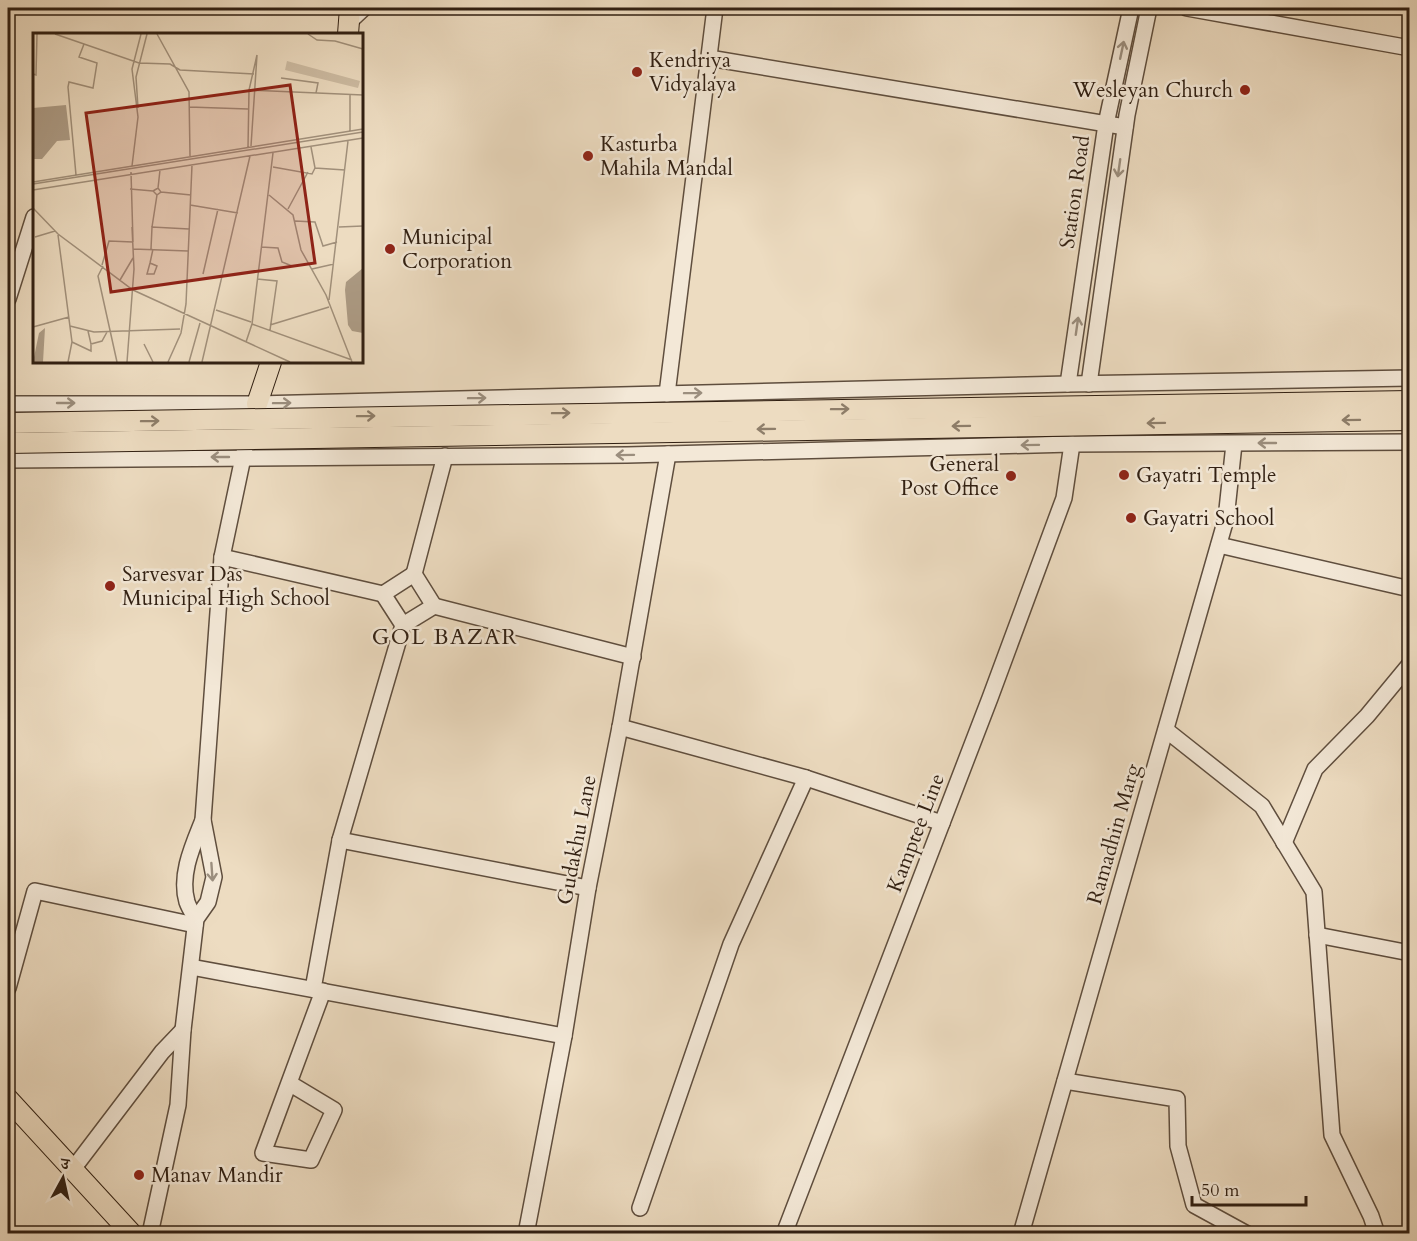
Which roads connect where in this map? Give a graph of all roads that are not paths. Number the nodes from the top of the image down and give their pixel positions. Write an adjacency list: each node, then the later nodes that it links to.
1 (364, 8): 6 (street)
2 (715, 8): 8 (street)
3 (1131, 8): 9 (street, Station Road, one-way to 3)
4 (1149, 8): 10 (street, Station Road)
5 (1187, 8): 7 (street)
6 (349, 21)
7 (1410, 48)
8 (709, 58): 9 (street); 17 (street)
9 (1106, 124): 10 (street); 15 (street, Station Road, one-way to 9)
10 (1125, 127): 16 (street, Station Road, one-way to 16)
11 (33, 220): 12 (street)
12 (8, 299)
13 (271, 363): 20 (main road)
14 (1410, 378): 16 (street)
15 (1068, 384): 16 (street); 17 (street, one-way to 15)
16 (1089, 384)
17 (667, 393): 20 (street, one-way to 17)
18 (1410, 401): 22 (main road, one-way to 18, bridge)
19 (8, 404): 20 (street, one-way to 20)
20 (257, 404): 29 (street)
21 (1410, 420): 24 (main road, one-way to 24, bridge)
22 (8, 423)
23 (1410, 442): 26 (street, one-way to 26)
24 (8, 443)
25 (1072, 444): 26 (street); 27 (street, one-way to 27); 44 (street, Kamptee Line)
26 (1234, 444): 31 (street, Ramadhin Marg)
27 (668, 454): 28 (street, one-way to 28); 38 (street, Gudakhu Lane)
28 (445, 456): 29 (street); 33 (street)
29 (243, 457): 30 (street, one-way to 30); 32 (street)
30 (8, 460)
31 (1219, 544): 34 (street); 41 (street, Ramadhin Marg)
32 (222, 557): 35 (street); 43 (street)
33 (414, 574): 35 (street); 36 (street)
34 (1410, 589)
35 (383, 594): 37 (street)
36 (434, 606): 37 (street); 38 (street)
37 (403, 625): 45 (street)
38 (633, 657): 40 (street, Gudakhu Lane)
39 (1410, 664): 46 (street)
40 (620, 727): 42 (street); 47 (street, Gudakhu Lane)
41 (1166, 730): 46 (street); 56 (street, Ramadhin Marg)
42 (806, 778): 44 (street); 60 (street)
43 (202, 820): 48 (street); 48 (street, one-way to 48)
44 (942, 824): 64 (street, Kamptee Line)
45 (340, 840): 47 (street); 53 (street)
46 (1284, 843): 49 (street)
47 (588, 888): 55 (street, Gudakhu Lane)
48 (196, 922): 51 (street); 52 (street)
49 (1317, 935): 50 (street); 67 (street)
50 (1410, 953)
51 (191, 967): 53 (street); 54 (street)
52 (8, 987)
53 (318, 990): 55 (street); 57 (street)
54 (183, 1030): 59 (street); 62 (street)
55 (564, 1036): 63 (street, Gudakhu Lane)
56 (1065, 1081): 65 (street, Ramadhin Marg); 66 (street)
57 (289, 1083): 57 (street)
58 (8, 1099): 59 (main road)
59 (73, 1168): 61 (main road)
60 (640, 1208)
61 (132, 1233)
62 (150, 1233)
63 (526, 1233)
64 (784, 1233)
65 (1021, 1233)
66 (1246, 1233)
67 (1377, 1233)

